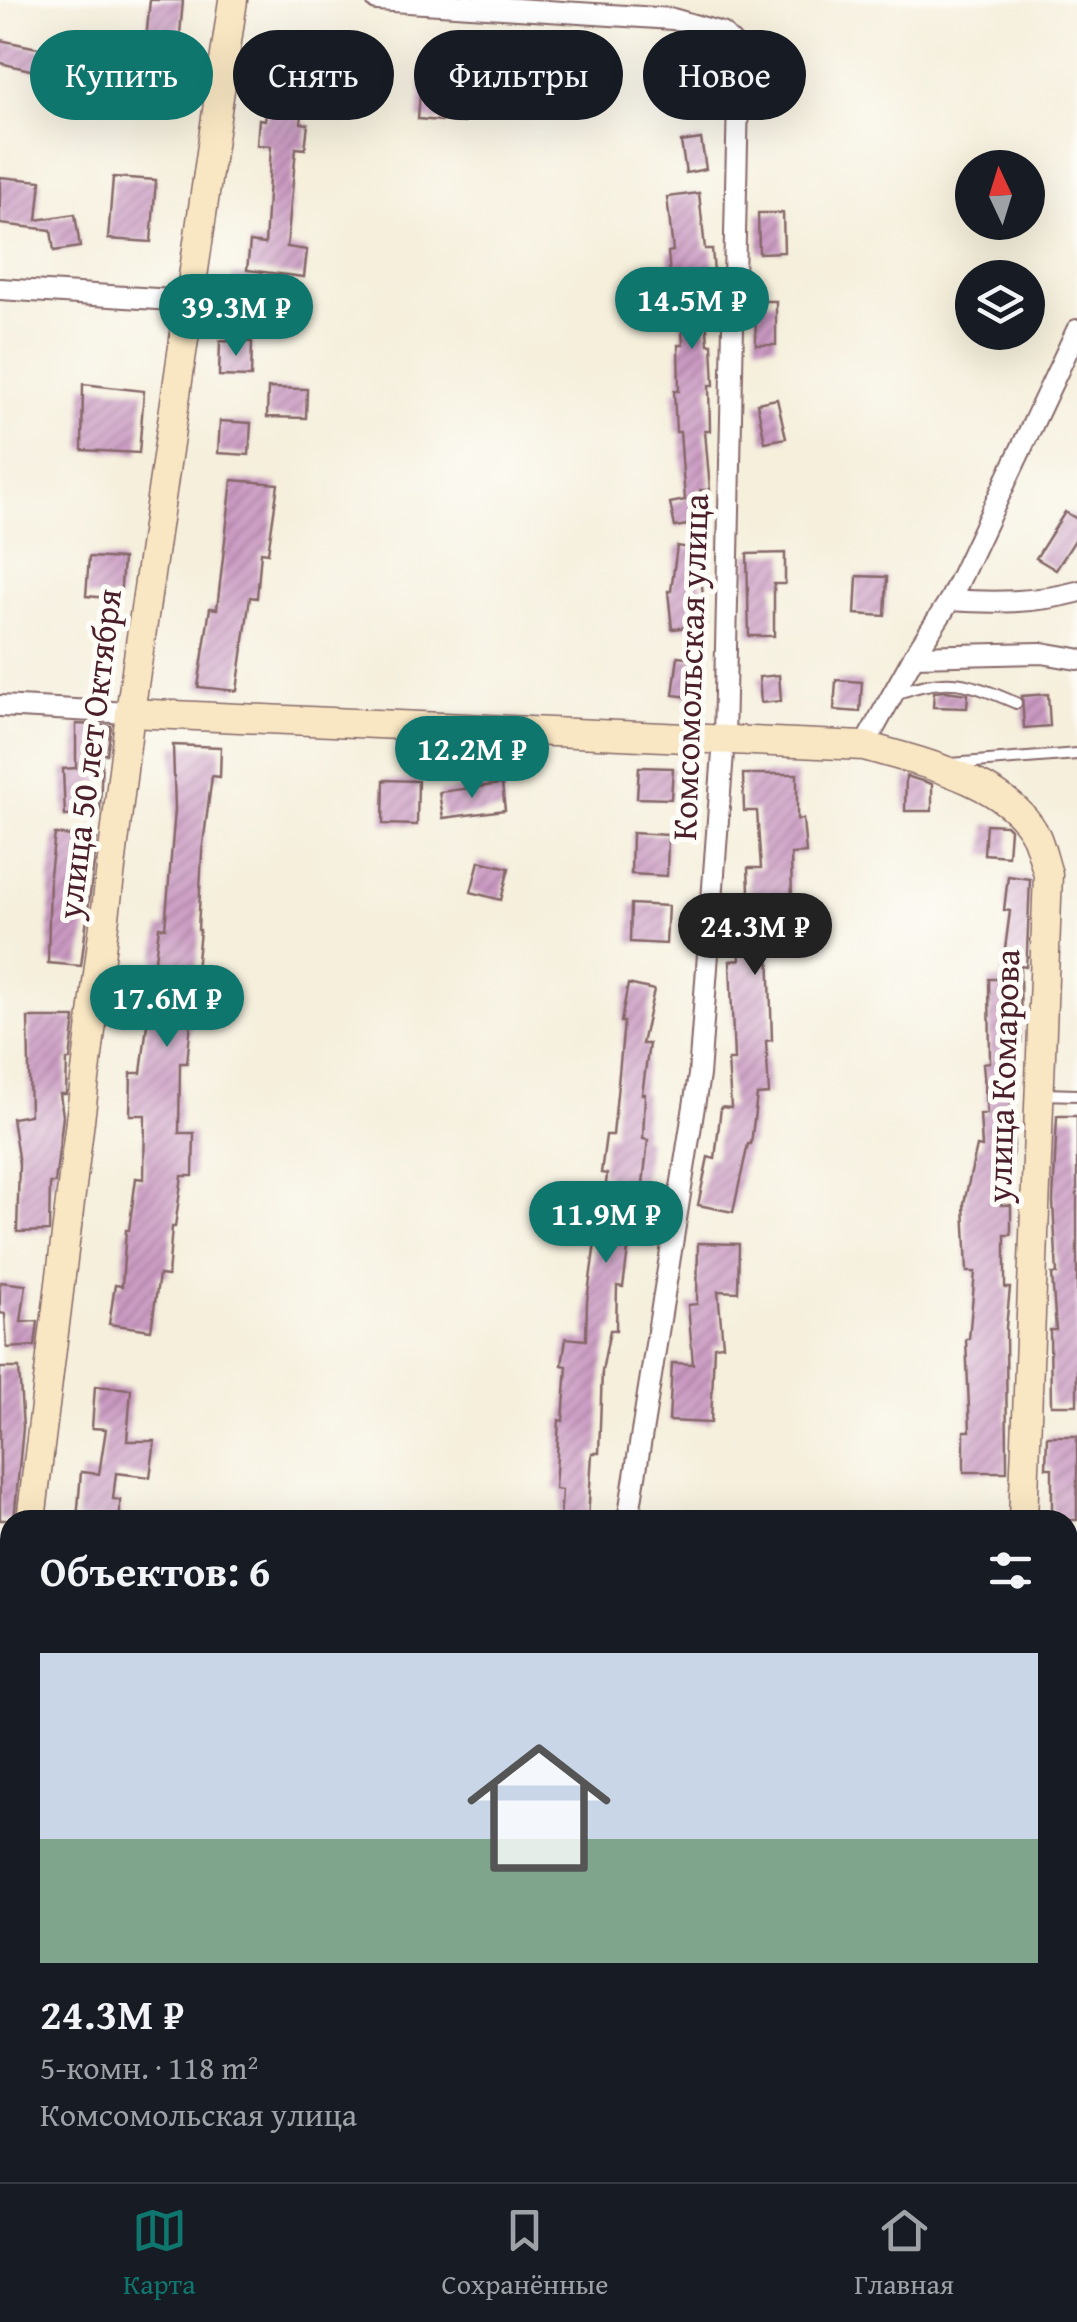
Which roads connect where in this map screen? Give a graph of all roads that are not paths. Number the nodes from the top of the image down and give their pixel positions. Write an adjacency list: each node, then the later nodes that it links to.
1 (234, 0): 4 (street, улица 50 лет Октября)
2 (377, 0): 14 (street, Комсомольская улица)
3 (0, 289): 4 (street)
4 (188, 300): 13 (street, улица 50 лет Октября)
5 (1077, 330): 7 (street)
6 (1077, 592): 7 (street)
7 (950, 600): 8 (street)
8 (914, 656): 9 (street); 10 (street)
9 (1077, 659)
10 (892, 696): 11 (lane); 15 (street)
11 (1016, 704)
12 (0, 706): 13 (street)
13 (130, 713): 14 (street, улица Комарова); 20 (street, улица 50 лет Октября)
14 (724, 739): 15 (street, улица Комарова); 21 (street, Комсомольская улица)
15 (864, 746): 17 (street, улица Комарова)
16 (1077, 754): 17 (lane)
17 (935, 765): 18 (street, улица Комарова)
18 (1040, 1094): 19 (lane); 22 (street, улица Комарова)
19 (1077, 1095)
20 (32, 1510)
21 (630, 1510)
22 (1023, 1510)

